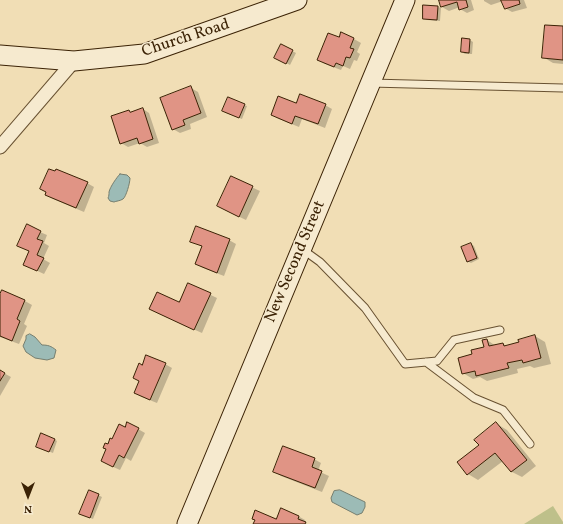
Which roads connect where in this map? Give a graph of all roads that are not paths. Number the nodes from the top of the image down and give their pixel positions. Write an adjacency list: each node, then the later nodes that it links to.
1 (297, 0): 4 (street, Church Road)
2 (405, 0): 5 (street, New Second Street)
3 (0, 55): 4 (street, Church Road)
4 (74, 61): 7 (street)
5 (371, 83): 6 (lane); 8 (street, New Second Street)
6 (563, 88)
7 (0, 147)
8 (302, 249): 10 (lane); 12 (street, New Second Street)
9 (500, 330): 10 (lane)
10 (426, 362): 11 (lane)
11 (530, 444)
12 (187, 524)

